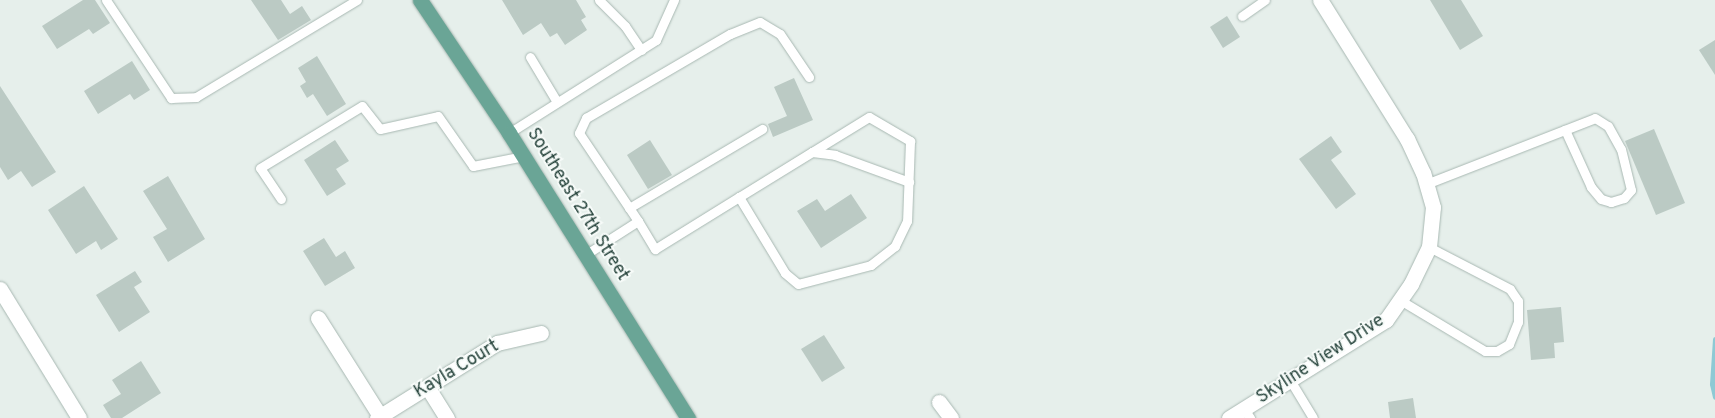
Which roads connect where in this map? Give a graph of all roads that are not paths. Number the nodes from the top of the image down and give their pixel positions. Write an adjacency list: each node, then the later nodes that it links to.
1 (106, 0): 2 (lane)
2 (357, 0)
3 (420, 0): 8 (main road, Southeast 27th Street)
4 (599, 0): 10 (lane)
5 (674, 0): 10 (lane)
6 (1265, 0): 9 (lane)
7 (1320, 0): 20 (street, Skyline View Drive)
8 (430, 7): 16 (main road, Southeast 27th Street)
9 (1242, 16)
10 (641, 50): 13 (lane)
11 (530, 57): 13 (lane)
12 (809, 77): 23 (lane)
13 (557, 102): 16 (lane)
14 (762, 129): 23 (lane)
15 (1565, 130): 15 (lane); 20 (lane)
16 (509, 133): 18 (main road, Southeast 27th Street)
17 (812, 152): 19 (lane); 19 (lane); 21 (lane)
18 (524, 156): 22 (lane); 26 (main road, Southeast 27th Street)
19 (909, 182): 21 (lane)
20 (1426, 184): 25 (street, Skyline View Drive)
21 (739, 197): 24 (lane)
22 (282, 199)
23 (629, 208): 24 (lane)
24 (638, 221): 26 (lane)
25 (1429, 247): 28 (street, Skyline View Drive); 28 (lane)
26 (585, 256): 38 (main road, Southeast 27th Street)
27 (0, 289): 36 (street)
28 (1400, 300): 31 (street, Skyline View Drive)
29 (318, 318): 35 (street)
30 (541, 333): 32 (street, Kayla Court)
31 (1290, 380): 34 (street, Skyline View Drive); 41 (lane)
32 (428, 388): 35 (street, Kayla Court); 37 (street)
33 (939, 402): 39 (street)
34 (1247, 413): 40 (street, Skyline View Drive)
35 (378, 417)
36 (79, 418)
37 (447, 418)
38 (688, 418)
39 (951, 418)
40 (1229, 418)
41 (1314, 418)

